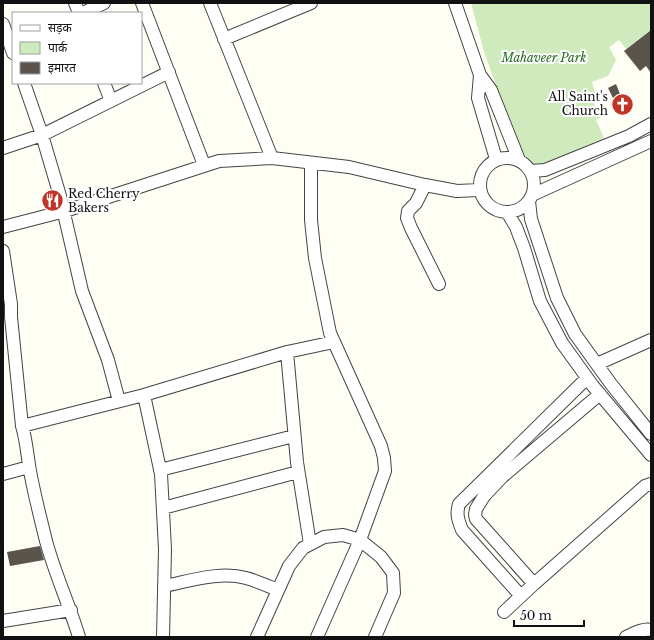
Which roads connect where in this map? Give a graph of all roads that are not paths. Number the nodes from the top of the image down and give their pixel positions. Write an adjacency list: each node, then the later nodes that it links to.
1 (104, 3): 6 (street)
2 (142, 3): 10 (street)
3 (210, 3): 8 (street)
4 (311, 3): 8 (street)
5 (455, 3): 11 (street)
6 (85, 12)
7 (3, 24): 9 (street)
8 (224, 39): 19 (street)
9 (8, 46)
10 (169, 72): 14 (street); 23 (street)
11 (480, 75): 20 (street); 21 (street)
12 (24, 84): 16 (street)
13 (104, 84): 14 (street)
14 (111, 101): 16 (street)
15 (651, 124): 24 (street)
16 (42, 135): 18 (street); 28 (street)
17 (651, 141): 27 (street)
18 (3, 148)
19 (272, 158): 22 (street); 23 (street)
20 (496, 159): 21 (street); 26 (street)
21 (519, 160): 24 (street)
22 (311, 163): 25 (street); 35 (street)
23 (204, 165): 28 (street)
24 (530, 171): 27 (street)
25 (425, 185): 26 (street); 33 (street)
26 (479, 190): 29 (street)
27 (530, 198): 29 (street); 37 (street)
28 (64, 211): 30 (street); 41 (street)
29 (507, 212): 38 (street)
30 (3, 227)
31 (3, 251): 32 (street)
32 (4, 269): 42 (street)
33 (439, 284)
34 (651, 340): 37 (street)
35 (334, 342): 36 (street); 52 (street)
36 (287, 352): 40 (street); 44 (street)
37 (597, 364): 43 (street)
38 (587, 378): 39 (street); 57 (street)
39 (600, 394): 45 (street); 54 (street)
40 (144, 395): 41 (street); 47 (street)
41 (119, 401): 42 (street)
42 (22, 426): 46 (street)
43 (651, 434)
44 (294, 436): 47 (street); 48 (street)
45 (651, 455)
46 (30, 467): 49 (street); 58 (street)
47 (160, 470): 51 (street)
48 (298, 472): 51 (street); 53 (street)
49 (3, 474)
50 (651, 484): 54 (street)
51 (163, 508): 55 (street)
52 (360, 540): 53 (street); 65 (street); 66 (street)
53 (310, 544): 56 (street)
54 (534, 584): 57 (street)
55 (164, 586): 56 (street); 63 (street)
56 (278, 590): 64 (street)
57 (521, 596): 59 (street)
58 (71, 610): 60 (street); 62 (street)
59 (504, 612)
60 (3, 621)
61 (651, 630): 67 (street)
62 (79, 637)
63 (163, 637)
64 (257, 637)
65 (317, 637)
66 (375, 637)
67 (626, 637)

